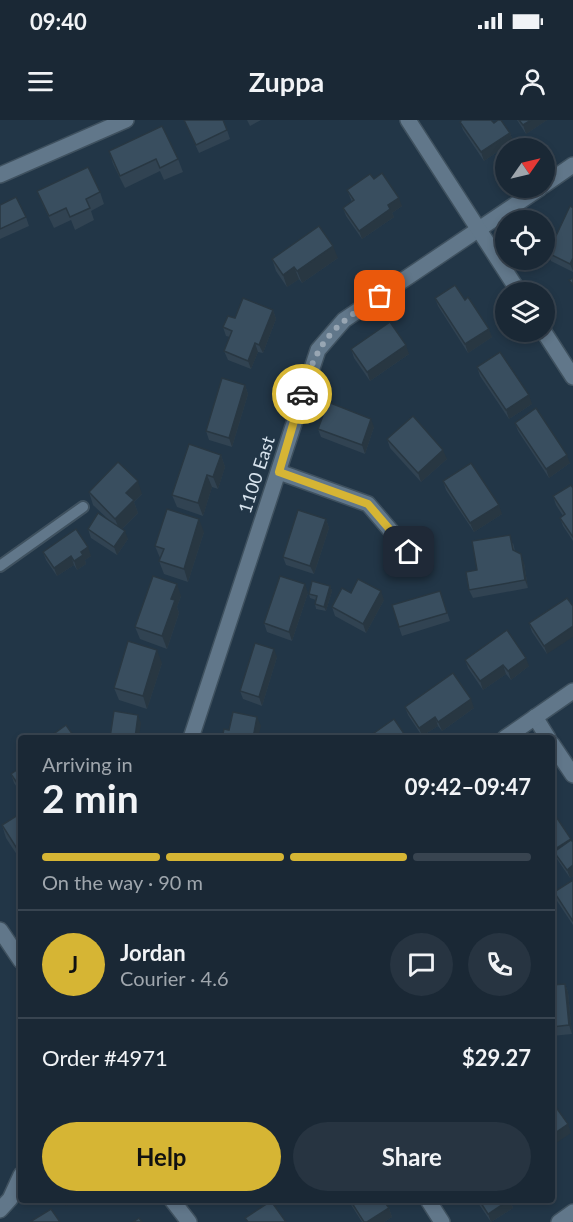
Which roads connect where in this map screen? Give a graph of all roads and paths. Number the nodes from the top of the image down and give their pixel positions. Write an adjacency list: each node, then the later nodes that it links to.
1 (126, 120): 4 (street)
2 (408, 120): 7 (street)
3 (573, 165): 5 (street)
4 (0, 175)
5 (555, 177)
6 (526, 198): 7 (street, 1100 East)
7 (479, 231): 8 (street); 11 (street, 1100 East)
8 (512, 282)
9 (550, 342): 10 (street)
10 (573, 377)
11 (279, 472): 13 (street); 17 (street, 1100 East)
12 (83, 507): 14 (lane)
13 (409, 552)
14 (0, 566)
15 (573, 691): 16 (street)
16 (535, 717): 18 (street); 19 (street)
17 (192, 735)
18 (509, 735)
19 (546, 735)
20 (555, 748): 21 (street)
21 (573, 775)
22 (0, 930): 23 (street)
23 (18, 957)
24 (18, 1182): 27 (street)
25 (174, 1203): 29 (street)
26 (430, 1203): 30 (street)
27 (0, 1210)
28 (573, 1212): 31 (street)
29 (189, 1222)
30 (442, 1222)
31 (559, 1222)

